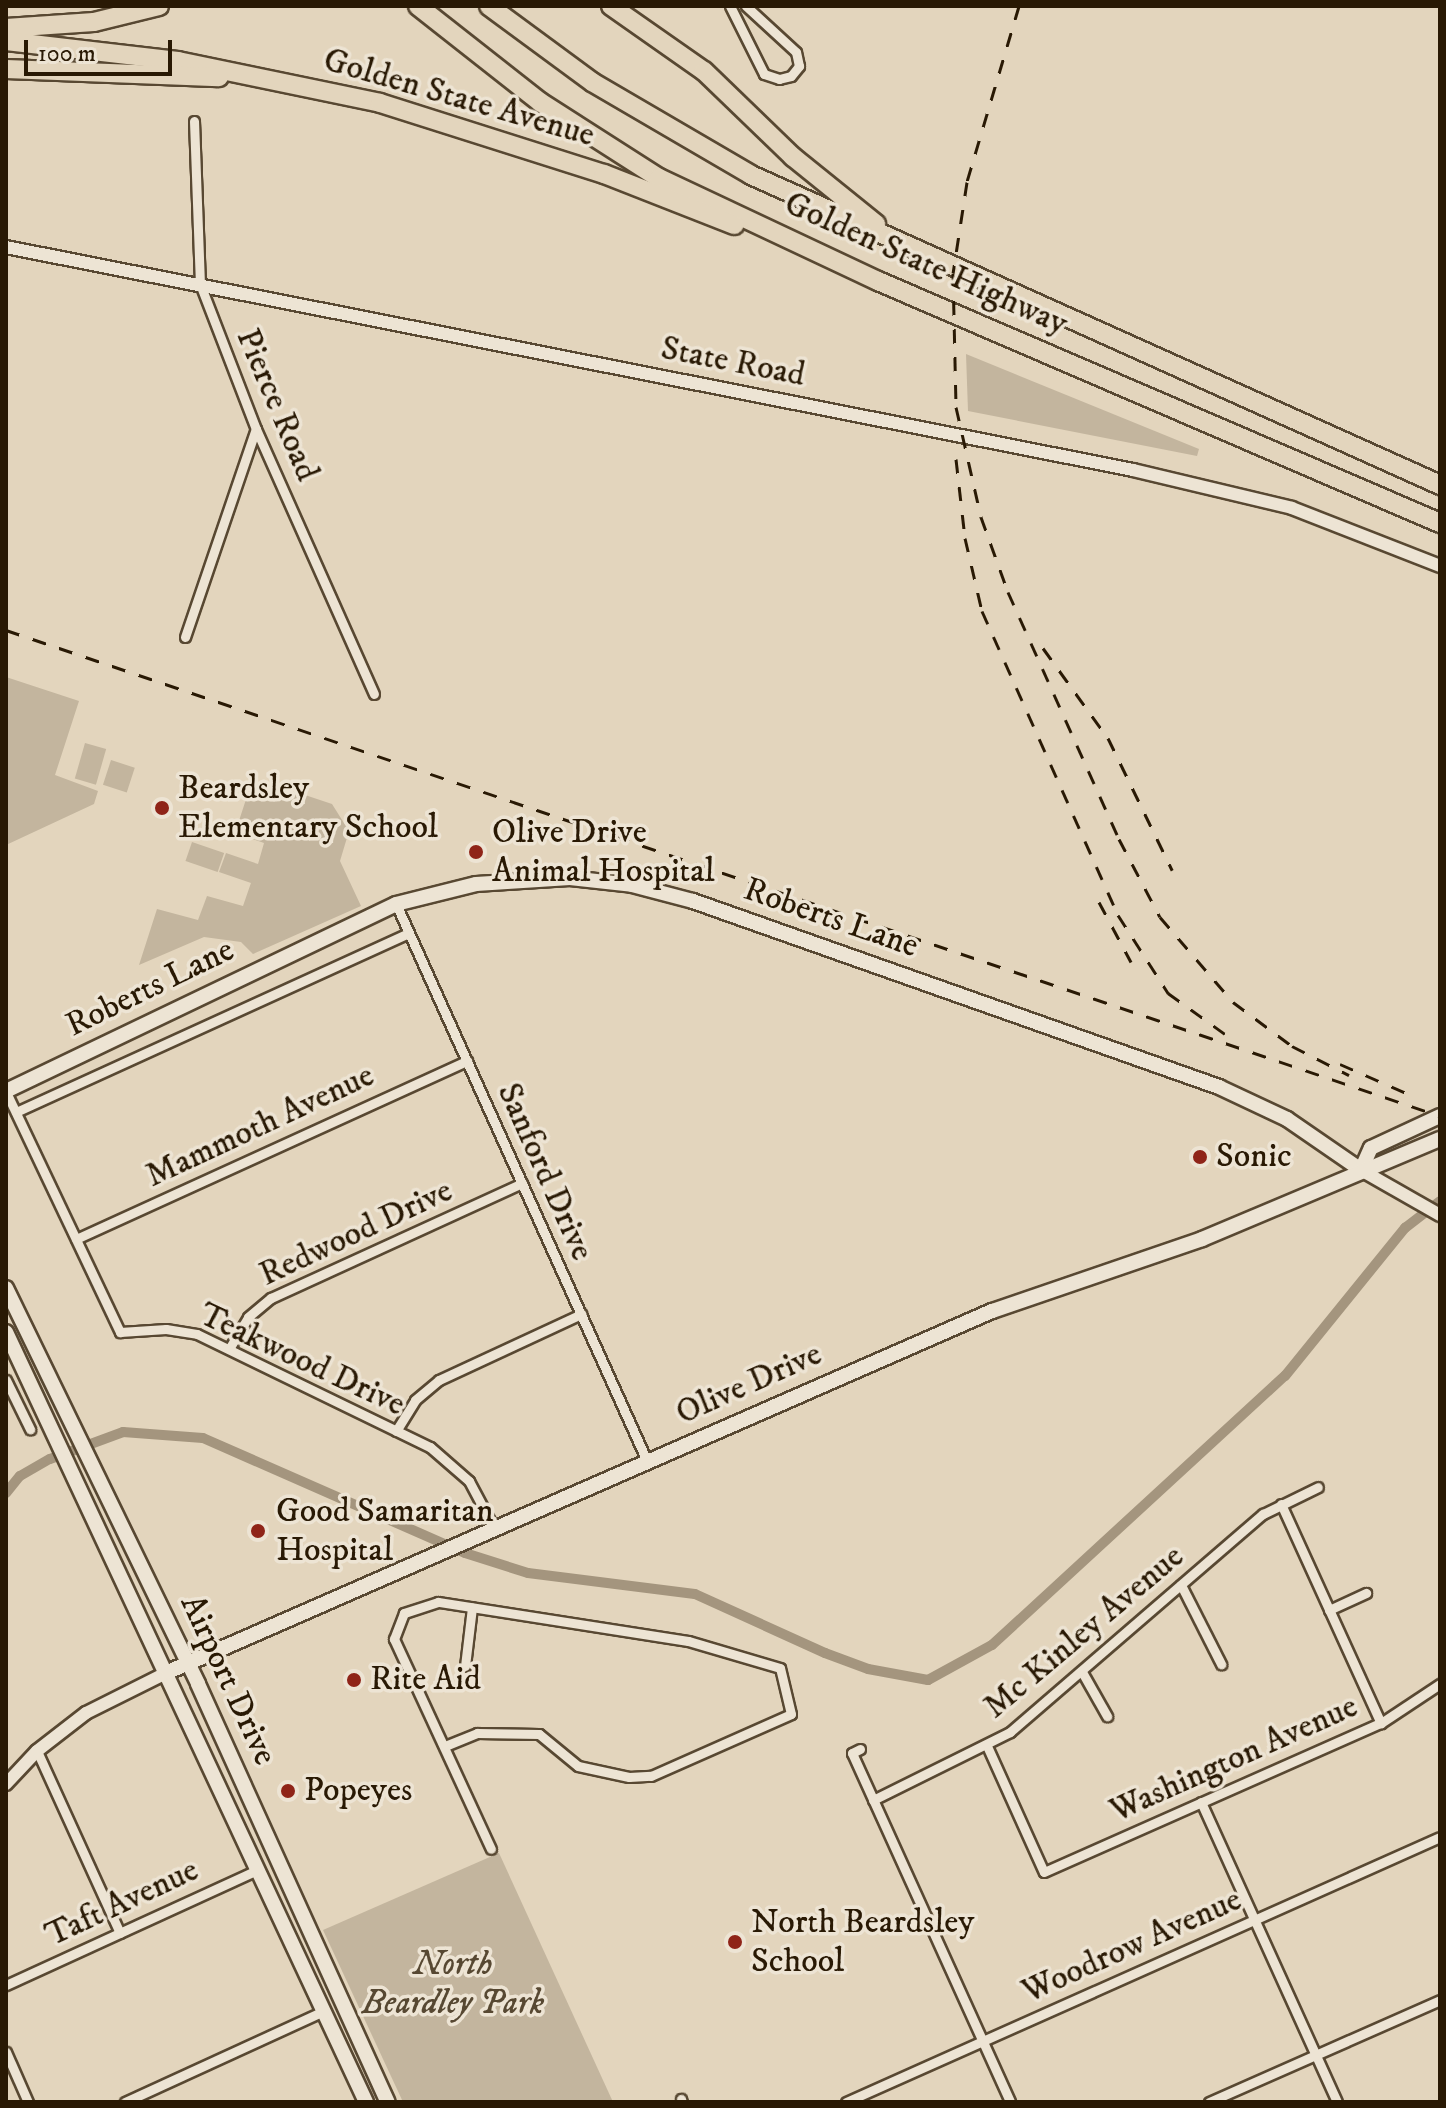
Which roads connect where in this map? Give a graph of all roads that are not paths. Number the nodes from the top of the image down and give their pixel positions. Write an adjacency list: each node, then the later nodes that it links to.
1 (159, 6): 7 (highway)
2 (418, 6): 14 (highway, Golden State Highway)
3 (489, 6): 12 (highway, Golden State Highway)
4 (611, 6): 12 (highway)
5 (730, 6): 6 (street)
6 (746, 6)
7 (6, 28)
8 (6, 41): 10 (highway, Golden State Avenue)
9 (6, 69): 10 (highway)
10 (265, 77): 14 (highway, Golden State Avenue)
11 (194, 121): 15 (street, Pierce Road)
12 (894, 239): 17 (highway, Golden State Highway)
13 (6, 247): 15 (street, State Road)
14 (878, 281): 18 (highway, Golden State Highway)
15 (200, 284): 16 (street, Pierce Road); 19 (street, State Road)
16 (256, 429): 20 (street); 21 (street, Pierce Road)
17 (1440, 485)
18 (1440, 523)
19 (1440, 566)
20 (185, 637)
21 (374, 694)
22 (396, 904): 23 (street, Sanford Drive); 25 (main road, Roberts Lane); 29 (main road, Roberts Lane)
23 (407, 934): 24 (street, Sanford Drive); 26 (street)
24 (467, 1061): 30 (street, Sanford Drive); 32 (street, Mammoth Avenue)
25 (6, 1092): 26 (street, Teakwood Drive)
26 (16, 1112): 32 (street, Teakwood Drive)
27 (1440, 1116): 29 (main road, Olive Drive)
28 (1440, 1139): 29 (main road, Olive Drive)
29 (1361, 1170): 31 (street, Roberts Lane); 40 (main road, Olive Drive)
30 (522, 1183): 34 (street, Sanford Drive); 36 (street, Redwood Drive)
31 (1440, 1215)
32 (76, 1239): 36 (street, Teakwood Drive)
33 (6, 1288): 48 (main road, Airport Drive)
34 (581, 1314): 39 (street); 40 (street, Sanford Drive)
35 (6, 1332): 51 (main road, Airport Drive)
36 (229, 1349): 39 (street, Teakwood Drive)
37 (6, 1380): 38 (street)
38 (30, 1429)
39 (396, 1431): 43 (street, Teakwood Drive)
40 (647, 1461): 43 (main road, Olive Drive)
41 (1318, 1487): 42 (street, Mc Kinley Avenue)
42 (1281, 1504): 44 (street, Mc Kinley Avenue); 47 (street)
43 (494, 1528): 48 (main road, Olive Drive)
44 (1181, 1585): 49 (street); 52 (street, Mc Kinley Avenue)
45 (1366, 1593): 47 (street)
46 (472, 1607): 50 (street); 56 (street); 56 (street)
47 (1329, 1610): 55 (street)
48 (188, 1663): 51 (main road, Olive Drive); 77 (main road, Airport Drive)
49 (1221, 1664)
50 (465, 1666)
51 (168, 1672): 59 (street); 65 (main road, Airport Drive)
52 (1082, 1672): 54 (street); 57 (street, Mc Kinley Avenue)
53 (1440, 1684): 55 (street, Washington Avenue)
54 (1107, 1716)
55 (1381, 1723): 62 (street, Washington Avenue)
56 (445, 1746): 64 (street)
57 (987, 1746): 61 (street, Mc Kinley Avenue); 62 (street, Washington Avenue)
58 (860, 1749): 61 (street)
59 (37, 1751): 60 (street); 67 (street)
60 (6, 1784)
61 (873, 1800): 71 (street)
62 (1201, 1802): 66 (street)
63 (1440, 1837): 66 (street, Woodrow Avenue)
64 (491, 1849)
65 (259, 1869): 67 (street, Taft Avenue); 70 (main road, Airport Drive)
66 (1255, 1920): 71 (street, Woodrow Avenue); 73 (street)
67 (120, 1933): 68 (street, Taft Avenue)
68 (6, 1985)
69 (1440, 2000): 73 (street)
70 (324, 2011): 75 (street); 76 (main road, Airport Drive)
71 (982, 2041): 78 (street, Woodrow Avenue); 79 (street)
72 (6, 2052): 74 (street)
73 (1316, 2055): 80 (street); 81 (street)
74 (28, 2102)
75 (125, 2102)
76 (366, 2102)
77 (388, 2102)
78 (846, 2102)
79 (1010, 2102)
80 (1209, 2102)
81 (1337, 2102)

